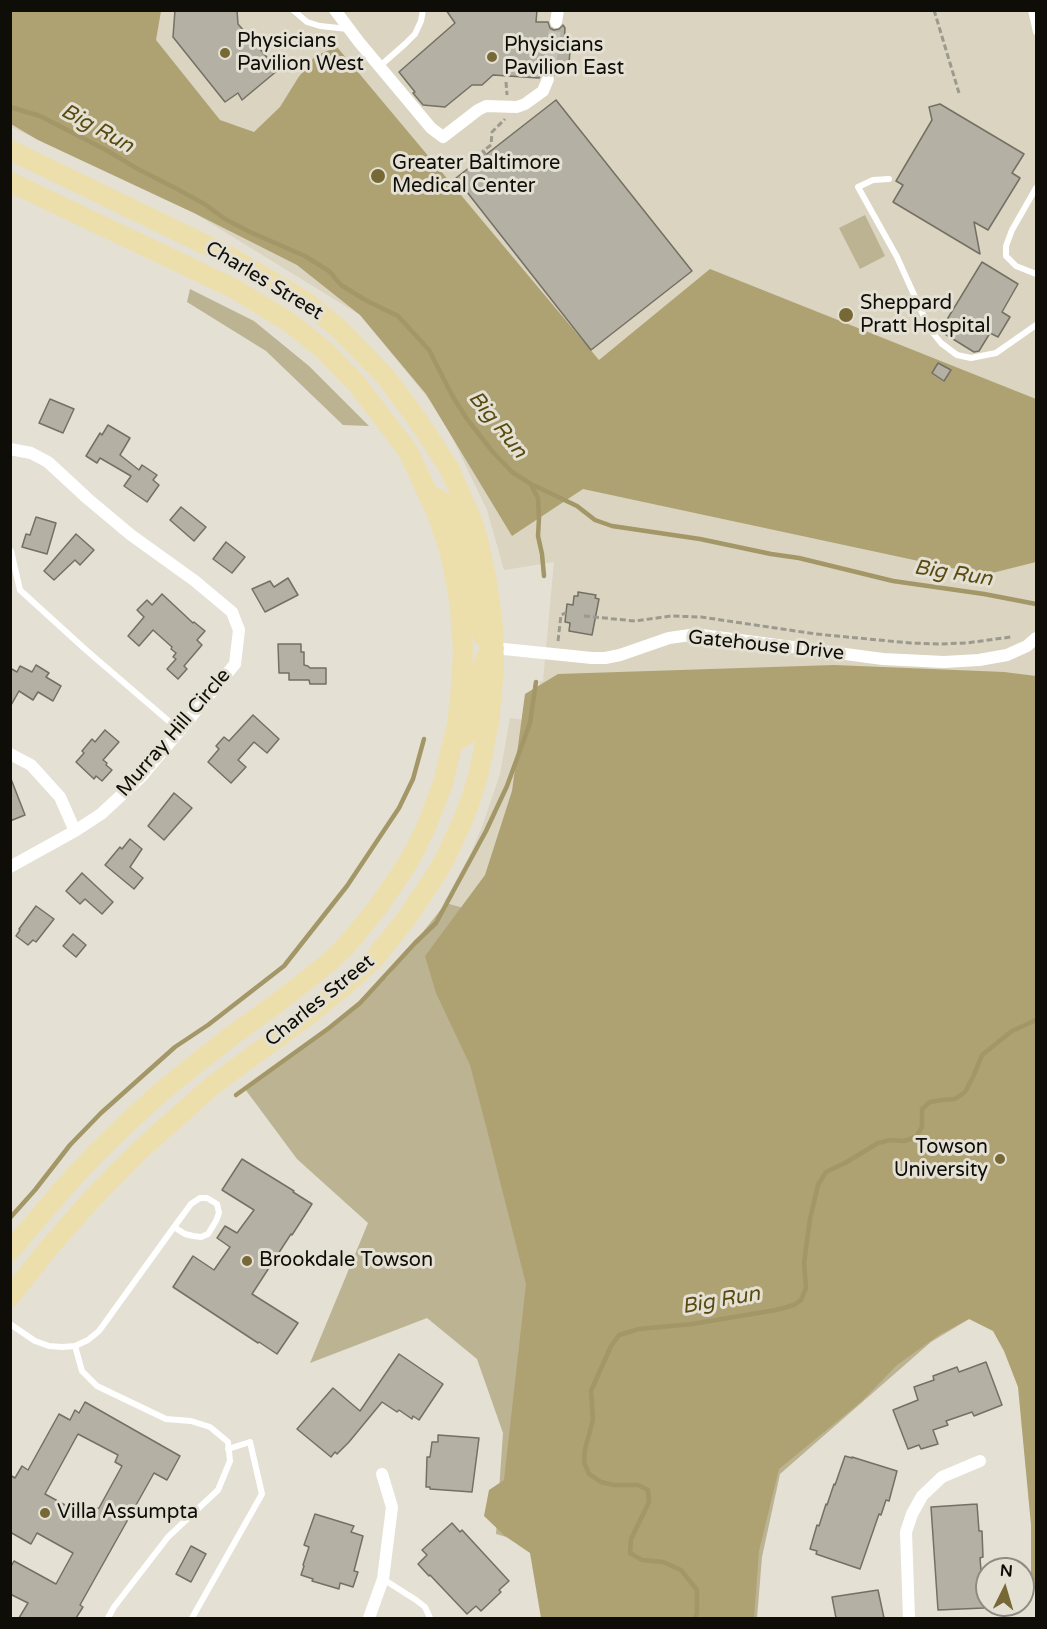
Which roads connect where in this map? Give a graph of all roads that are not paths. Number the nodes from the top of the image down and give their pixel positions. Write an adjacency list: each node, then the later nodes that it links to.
1 (293, 10): 5 (lane)
2 (335, 10): 5 (street)
3 (423, 10): 7 (lane)
4 (1031, 10): 6 (lane)
5 (349, 29): 7 (street)
6 (1036, 32)
7 (380, 66): 8 (street)
8 (548, 79)
9 (10, 150): 19 (main road, Charles Street)
10 (889, 179): 14 (lane)
11 (10, 182): 16 (main road, Charles Street)
12 (1036, 188): 13 (lane)
13 (1036, 274)
14 (1036, 325)
15 (10, 448): 20 (street, Murray Hill Circle)
16 (426, 488): 19 (main road); 21 (main road, Charles Street)
17 (11, 551): 20 (lane)
18 (1036, 638): 19 (street, Gatehouse Drive)
19 (494, 648): 21 (main road); 27 (main road, Charles Street)
20 (180, 731): 23 (street, Murray Hill Circle)
21 (454, 742): 26 (main road, Charles Street)
22 (10, 754): 23 (street)
23 (75, 831): 24 (street, Murray Hill Circle)
24 (10, 867)
25 (174, 1227): 25 (lane); 29 (lane)
26 (10, 1251)
27 (10, 1297)
28 (10, 1324): 29 (lane)
29 (75, 1346): 30 (lane)
30 (228, 1449): 34 (lane); 35 (lane)
31 (980, 1461): 38 (street)
32 (382, 1474): 33 (street)
33 (383, 1579): 36 (street); 37 (lane)
34 (108, 1618)
35 (192, 1618)
36 (369, 1618)
37 (430, 1618)
38 (909, 1618)

